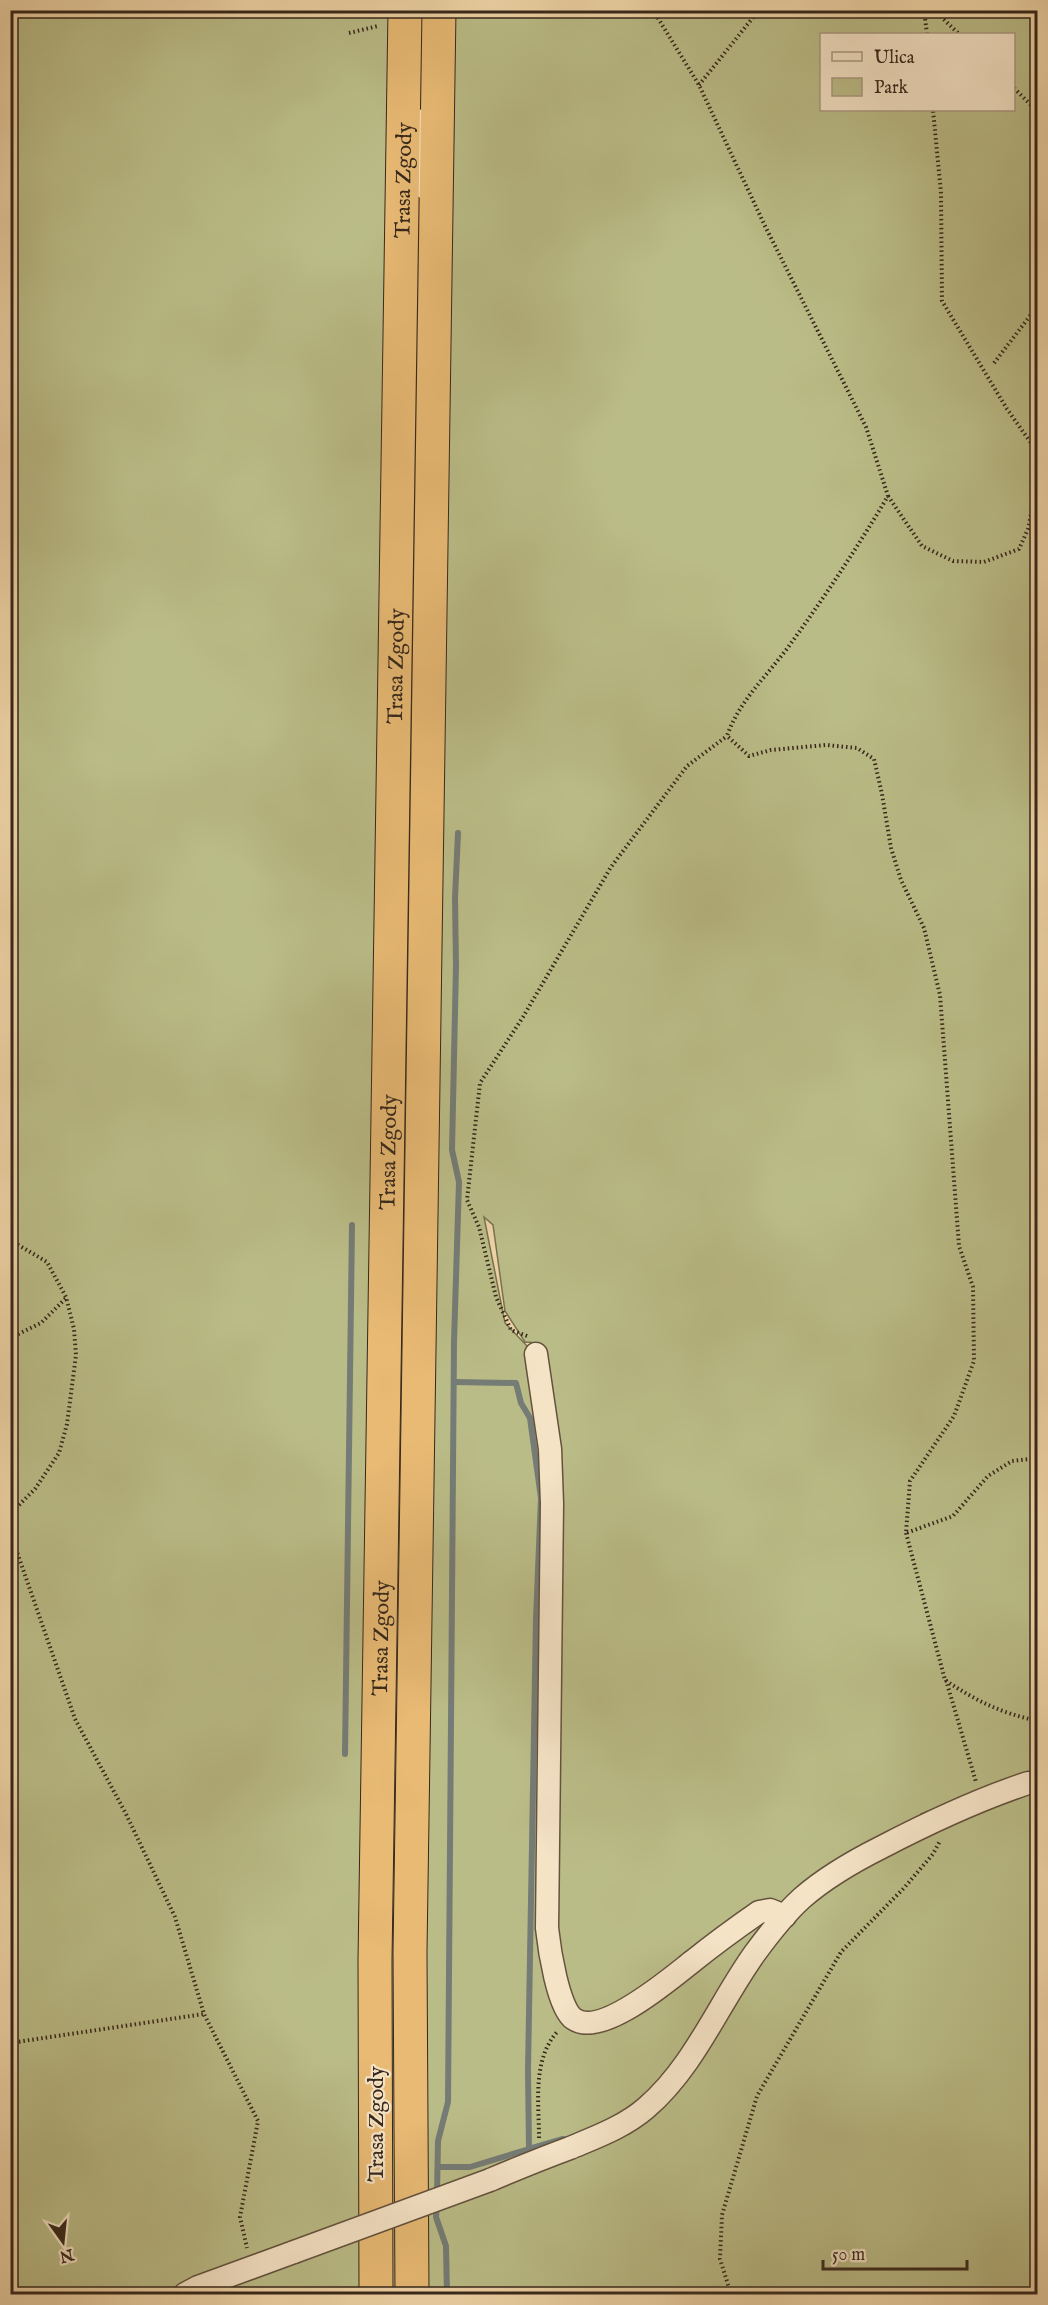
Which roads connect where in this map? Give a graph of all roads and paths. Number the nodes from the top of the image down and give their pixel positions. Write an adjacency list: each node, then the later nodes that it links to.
1 (439, 10): 10 (highway, Trasa Zgody)
2 (653, 10): 11 (path)
3 (759, 10): 11 (path)
4 (924, 10): 8 (path)
5 (934, 10): 9 (path)
6 (396, 27): 7 (path); 15 (lane); 17 (highway, Trasa Zgody)
7 (349, 33)
8 (927, 33)
9 (958, 33)
10 (439, 47): 15 (lane); 16 (highway, Trasa Zgody)
11 (699, 85): 20 (path)
12 (1015, 89): 14 (path)
13 (933, 111): 20 (path)
14 (1038, 112)
15 (420, 153): 16 (lane); 17 (lane)
16 (436, 264): 43 (highway, Trasa Zgody)
17 (400, 265): 42 (highway, Trasa Zgody)
18 (1038, 311): 19 (path)
19 (994, 363)
20 (888, 496): 21 (path)
21 (727, 736): 25 (path); 29 (path)
22 (10, 1240): 23 (path)
23 (66, 1297): 24 (path); 27 (path)
24 (10, 1338)
25 (536, 1354): 37 (lane)
26 (1038, 1458): 29 (path)
27 (10, 1514)
28 (10, 1532): 36 (path)
29 (906, 1533): 30 (path)
30 (945, 1680): 31 (path); 33 (path)
31 (1038, 1721)
32 (1028, 1783): 33 (lane)
33 (981, 1799): 34 (lane)
34 (936, 1819): 35 (lane); 44 (path)
35 (785, 1916): 37 (lane); 39 (lane)
36 (204, 2014): 38 (path); 40 (path)
37 (571, 2018): 39 (path)
38 (10, 2043)
39 (539, 2160): 40 (lane, bridge)
40 (251, 2268): 41 (lane)
41 (185, 2295)
42 (376, 2295)
43 (412, 2295)
44 (731, 2295)

